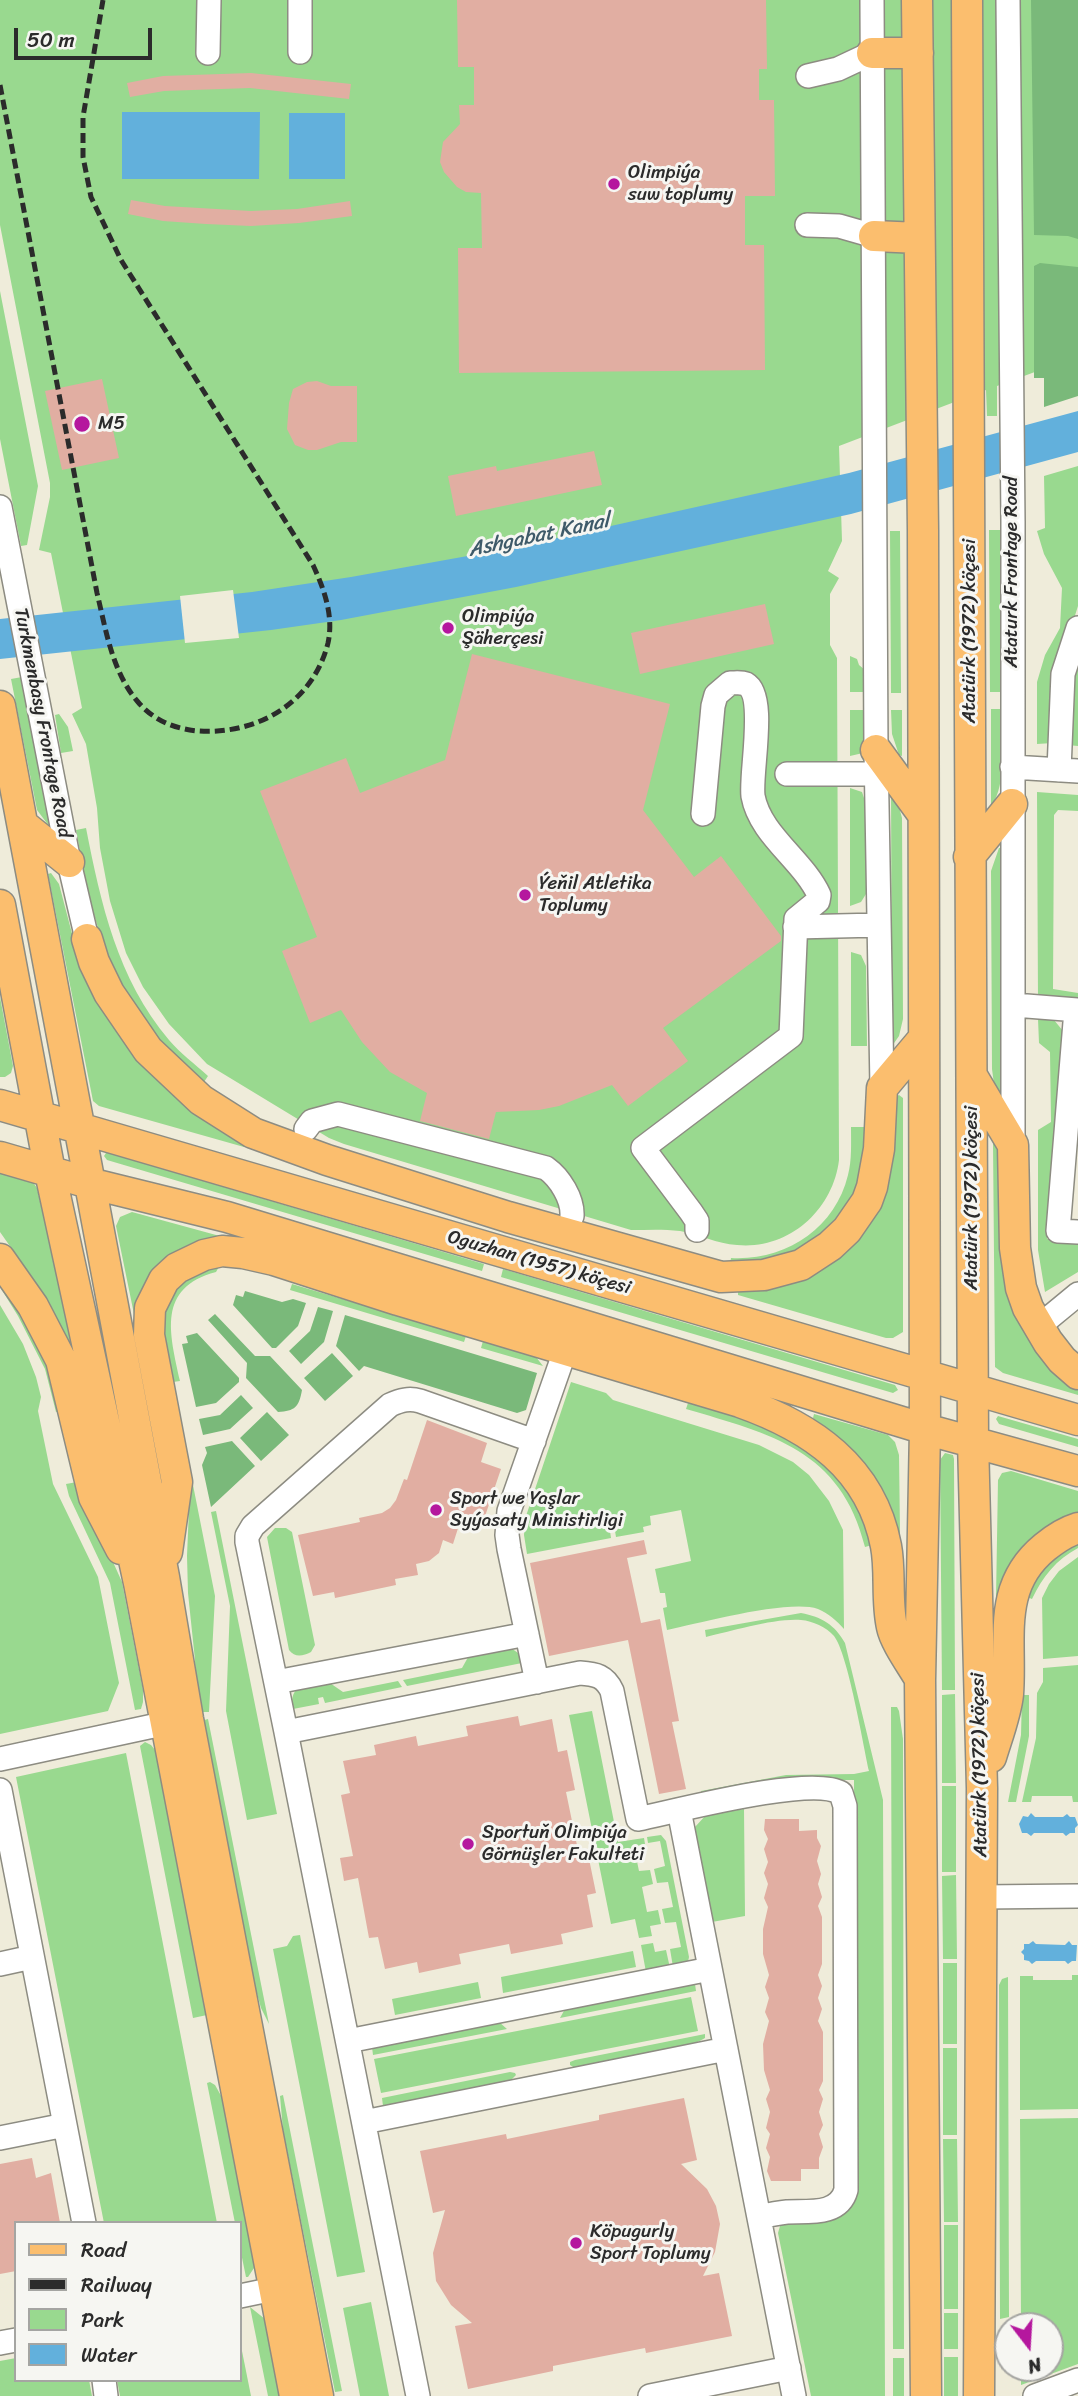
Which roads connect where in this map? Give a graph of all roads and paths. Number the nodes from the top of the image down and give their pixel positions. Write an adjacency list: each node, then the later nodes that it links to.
1 (209, 0): 8 (street)
2 (300, 0): 7 (street)
3 (872, 0): 9 (street)
4 (917, 0): 10 (main road)
5 (967, 0): 26 (main road, Atatürk (1972) köçesi)
6 (1008, 0): 19 (street, Ataturk Frontage Road)
7 (300, 52)
8 (208, 53)
9 (872, 53): 10 (main road); 11 (street); 13 (street)
10 (918, 53): 14 (main road)
11 (808, 76)
12 (807, 225): 13 (street)
13 (874, 236): 14 (main road); 18 (street)
14 (919, 238): 23 (main road)
15 (0, 506): 27 (street, Turkmenbasy Frontage Road)
16 (1078, 628): 20 (street)
17 (2, 718): 25 (main road)
18 (876, 762): 21 (street); 23 (main road); 29 (street)
19 (1013, 766): 20 (street); 22 (street, Ataturk Frontage Road)
20 (1069, 771)
21 (787, 774)
22 (1012, 804): 26 (main road); 32 (street, Ataturk Frontage Road)
23 (922, 813): 34 (main road)
24 (702, 814): 30 (street)
25 (23, 825): 27 (main road); 39 (main road)
26 (969, 857): 35 (main road, Atatürk (1972) köçesi)
27 (69, 862): 31 (street, Turkmenbasy Frontage Road)
28 (0, 905): 38 (main road)
29 (879, 925): 30 (street); 36 (street)
30 (795, 927): 47 (street)
31 (87, 939): 44 (main road)
32 (1014, 1005): 33 (street); 41 (street, Ataturk Frontage Road)
33 (1077, 1010): 48 (street)
34 (924, 1038): 36 (main road); 60 (main road)
35 (971, 1074): 41 (main road); 62 (main road, Atatürk (1972) köçesi)
36 (882, 1088): 50 (main road)
37 (0, 1105): 38 (main road, Oguzhan (1957) köçesi)
38 (40, 1117): 39 (main road, Oguzhan (1957) köçesi); 43 (main road)
39 (79, 1129): 45 (main road); 49 (main road, Oguzhan (1957) köçesi)
40 (306, 1129): 46 (street)
41 (1013, 1145): 56 (main road)
42 (0, 1157): 43 (main road)
43 (50, 1172): 45 (main road); 69 (main road)
44 (391, 1180): 49 (main road); 50 (main road)
45 (89, 1184): 54 (main road); 69 (main road)
46 (572, 1216)
47 (697, 1230)
48 (1078, 1232)
49 (438, 1233): 52 (main road, Oguzhan (1957) köçesi)
50 (639, 1255): 52 (main road)
51 (0, 1259): 69 (main road)
52 (542, 1264): 60 (main road, Oguzhan (1957) köçesi)
53 (1078, 1294): 56 (street)
54 (486, 1295): 55 (main road); 57 (main road)
55 (398, 1300): 58 (main road); 69 (main road)
56 (1038, 1327): 59 (main road)
57 (612, 1333): 61 (main road); 64 (main road)
58 (565, 1351): 61 (main road); 65 (street)
59 (1075, 1367)
60 (923, 1376): 62 (main road, Oguzhan (1957) köçesi); 64 (main road)
61 (664, 1379): 71 (main road)
62 (973, 1390): 63 (main road, Oguzhan (1957) köçesi); 66 (main road, Atatürk (1972) köçesi)
63 (1078, 1420)
64 (925, 1429): 66 (main road); 71 (main road)
65 (534, 1441): 70 (street); 72 (street)
66 (974, 1441): 67 (main road); 77 (main road, Atatürk (1972) köçesi)
67 (1078, 1471)
68 (1078, 1528): 77 (main road)
69 (151, 1580): 74 (main road)
70 (527, 1634): 72 (street); 73 (street)
71 (920, 1680): 101 (main road)
72 (276, 1682): 75 (street)
73 (537, 1682): 75 (street); 79 (street)
74 (176, 1721): 76 (street); 92 (main road)
75 (286, 1732): 85 (street)
76 (0, 1759)
77 (982, 1788): 80 (main road, Atatürk (1972) köçesi)
78 (0, 1790): 82 (street)
79 (679, 1811): 84 (street); 90 (street)
80 (982, 1896): 81 (street); 102 (main road, Atatürk (1972) köçesi)
81 (1078, 1896)
82 (32, 1957): 83 (street); 88 (street)
83 (0, 1964)
84 (710, 1969): 85 (street); 86 (street)
85 (348, 2041): 87 (street)
86 (726, 2049): 87 (street); 90 (street)
87 (364, 2122): 98 (street)
88 (65, 2125): 89 (street); 91 (street)
89 (0, 2138)
90 (759, 2217): 94 (street)
91 (84, 2221)
92 (286, 2286): 93 (street); 96 (main road); 97 (main road)
93 (242, 2296)
94 (789, 2368): 99 (street); 100 (street)
95 (1078, 2380): 103 (street)
96 (295, 2396)
97 (318, 2396)
98 (418, 2396)
99 (650, 2396)
100 (794, 2396)
101 (926, 2396)
102 (979, 2396)
103 (1035, 2396)

